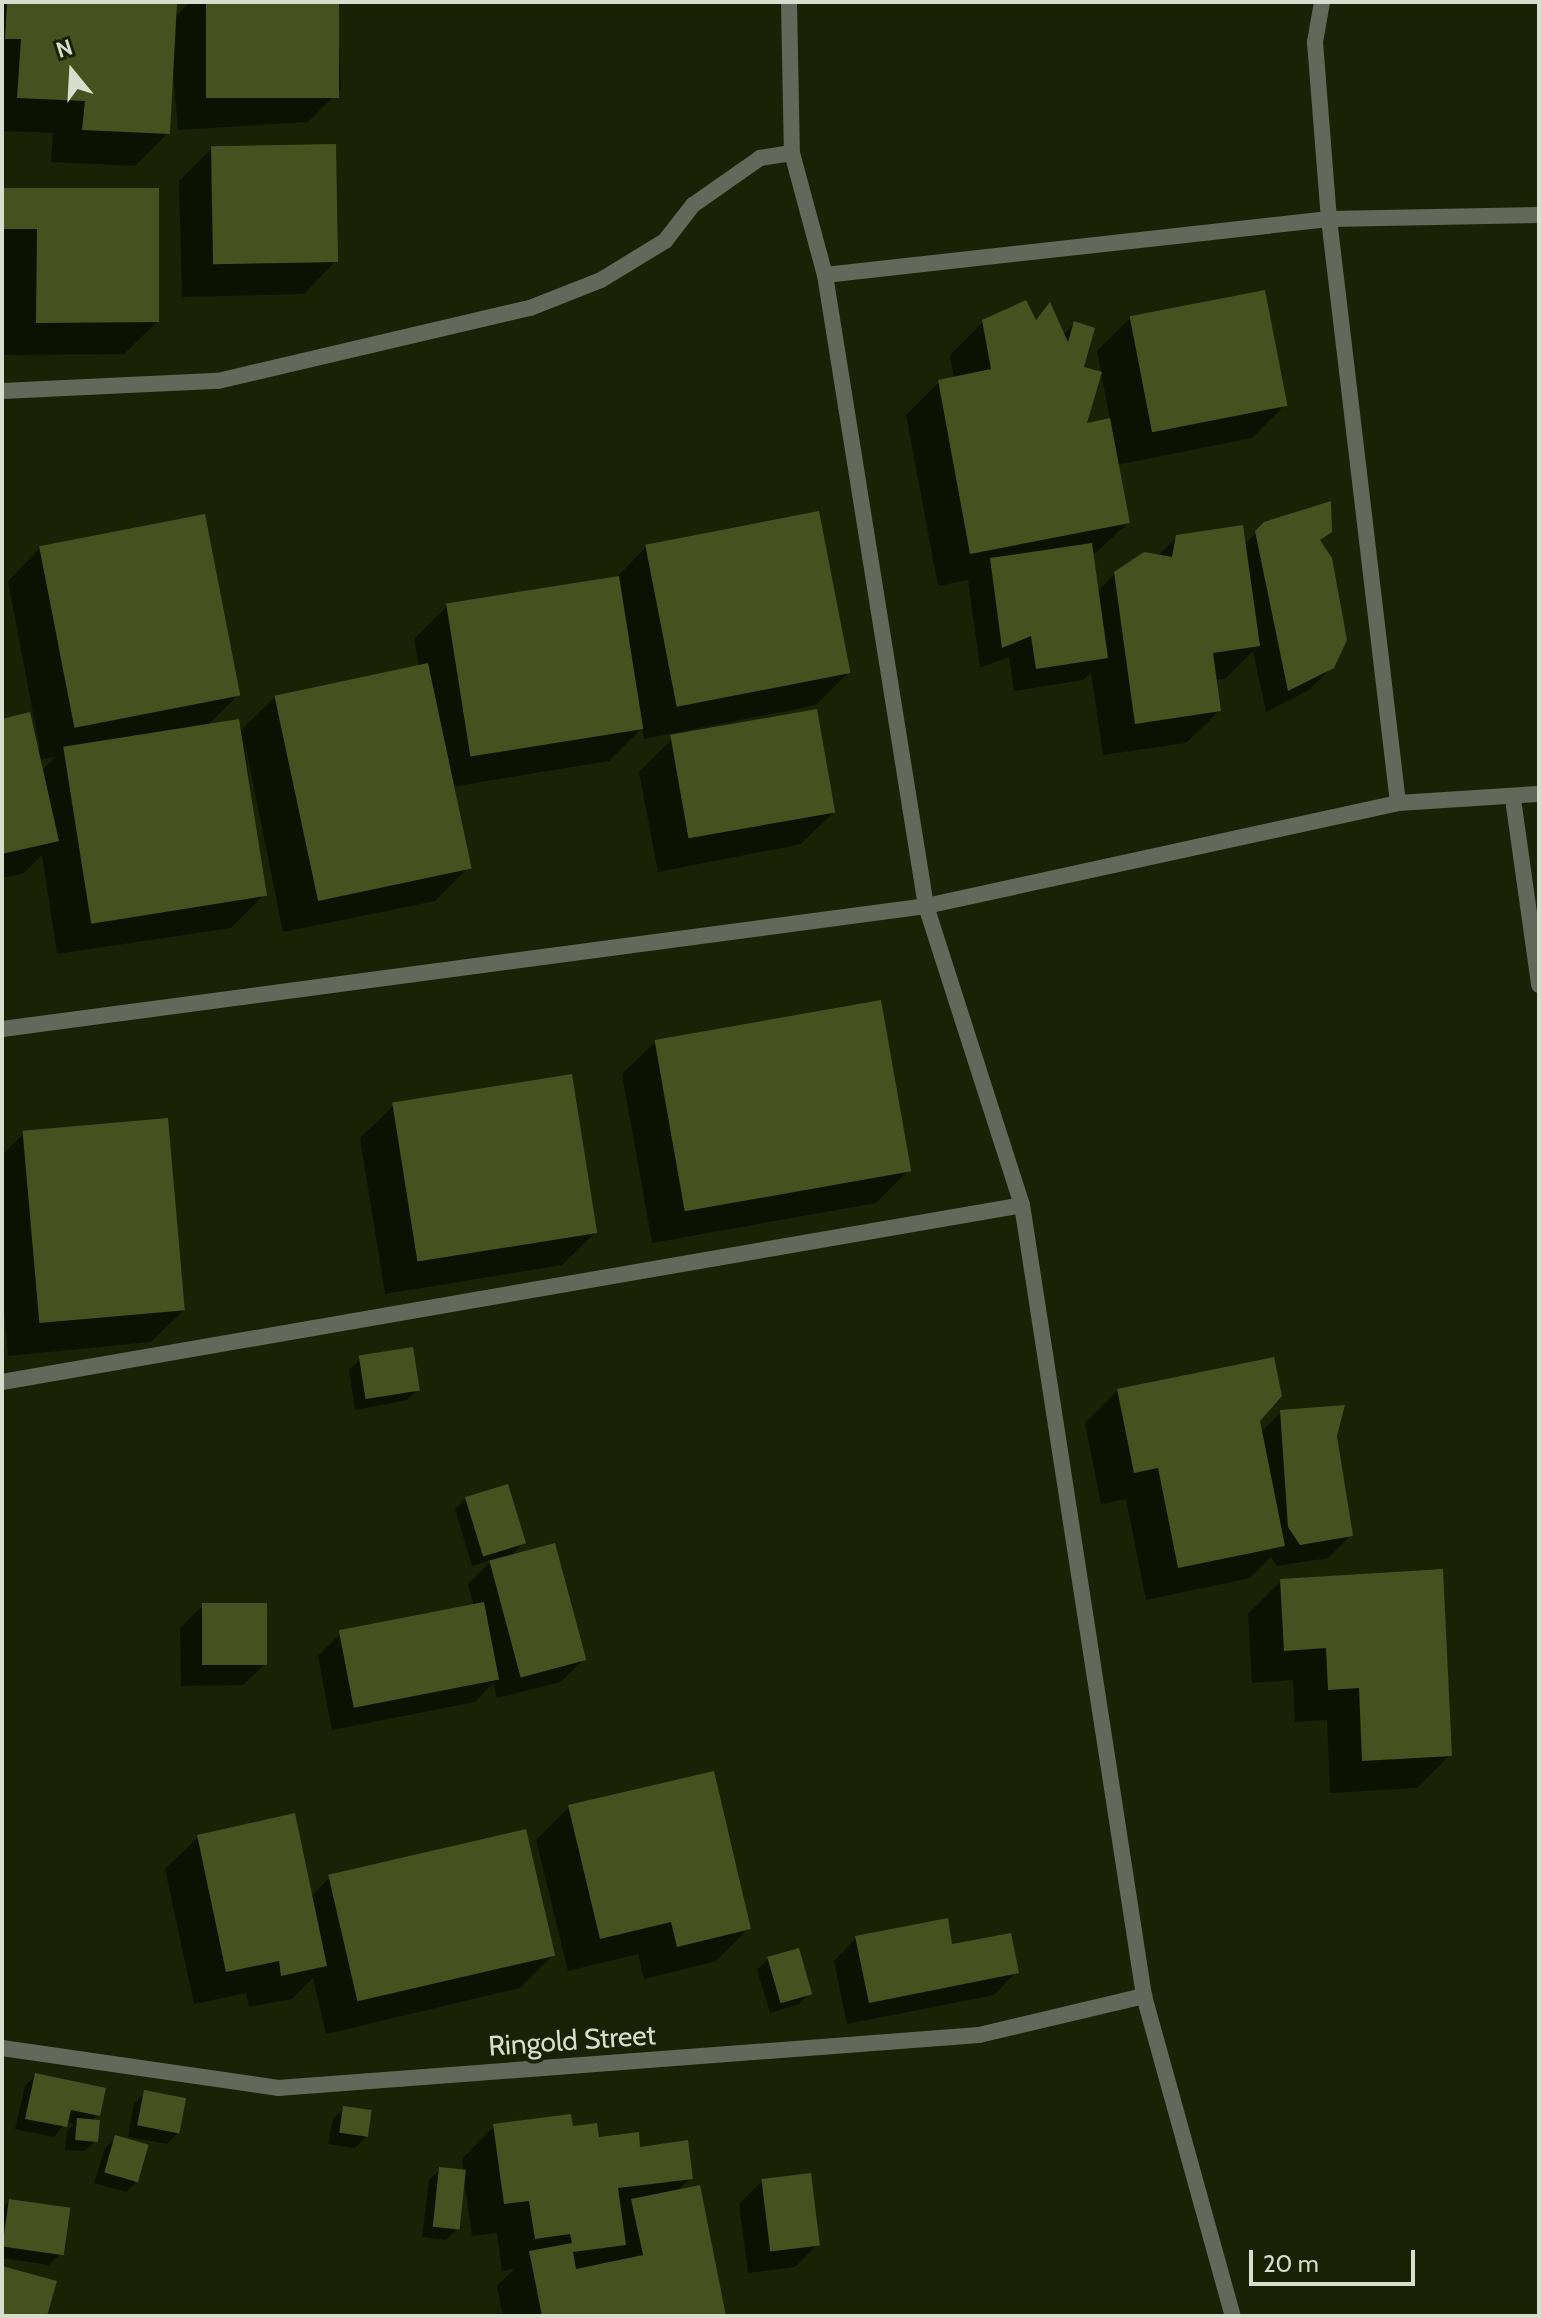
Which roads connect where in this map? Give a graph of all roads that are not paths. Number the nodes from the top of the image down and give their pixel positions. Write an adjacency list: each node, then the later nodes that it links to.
1 (789, 2): 3 (street)
2 (1322, 2): 5 (street)
3 (792, 153): 6 (street); 7 (street)
4 (1539, 215): 5 (street)
5 (1329, 219): 6 (street); 10 (street)
6 (825, 275): 11 (street)
7 (2, 391)
8 (1539, 794): 9 (street)
9 (1513, 799): 10 (street); 12 (street)
10 (1398, 803): 11 (street)
11 (926, 906): 13 (street); 14 (street)
12 (1539, 985)
13 (2, 1029)
14 (1022, 1205): 15 (street); 16 (street)
15 (2, 1382)
16 (1144, 1996): 17 (street, Ringold Street); 18 (street)
17 (2, 2048)
18 (1233, 2316)

